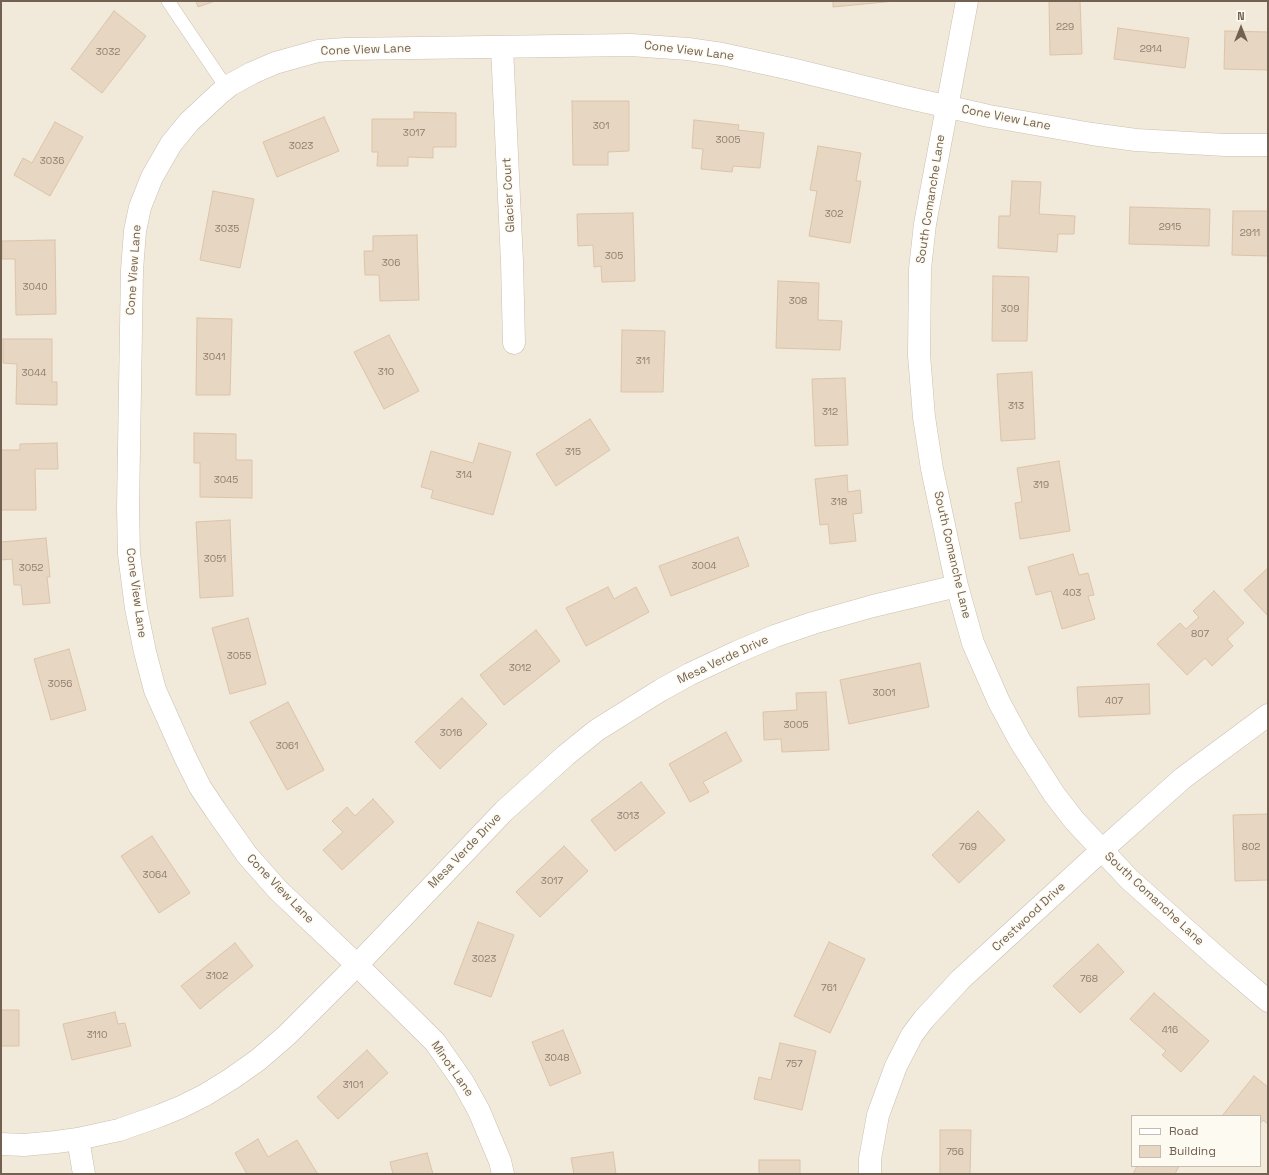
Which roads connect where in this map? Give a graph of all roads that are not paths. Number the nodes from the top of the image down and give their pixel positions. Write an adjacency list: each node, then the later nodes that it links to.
1 (168, 1): 4 (lane)
2 (967, 1): 5 (street, South Comanche Lane)
3 (502, 47): 4 (street, Cone View Lane); 5 (street, Cone View Lane); 7 (street, Glacier Court)
4 (226, 87): 11 (street, Cone View Lane)
5 (946, 106): 6 (street, Cone View Lane); 8 (street, South Comanche Lane)
6 (1268, 145)
7 (514, 342)
8 (957, 586): 10 (street, South Comanche Lane); 11 (street, Mesa Verde Drive)
9 (1268, 716): 10 (street, Crestwood Drive)
10 (1102, 850): 12 (street, South Comanche Lane); 17 (street, Crestwood Drive)
11 (357, 965): 13 (street, Mesa Verde Drive); 16 (street, Minot Lane)
12 (1268, 1001)
13 (78, 1139): 14 (street, Mesa Verde Drive); 15 (street)
14 (1, 1144)
15 (84, 1174)
16 (503, 1174)
17 (870, 1174)

